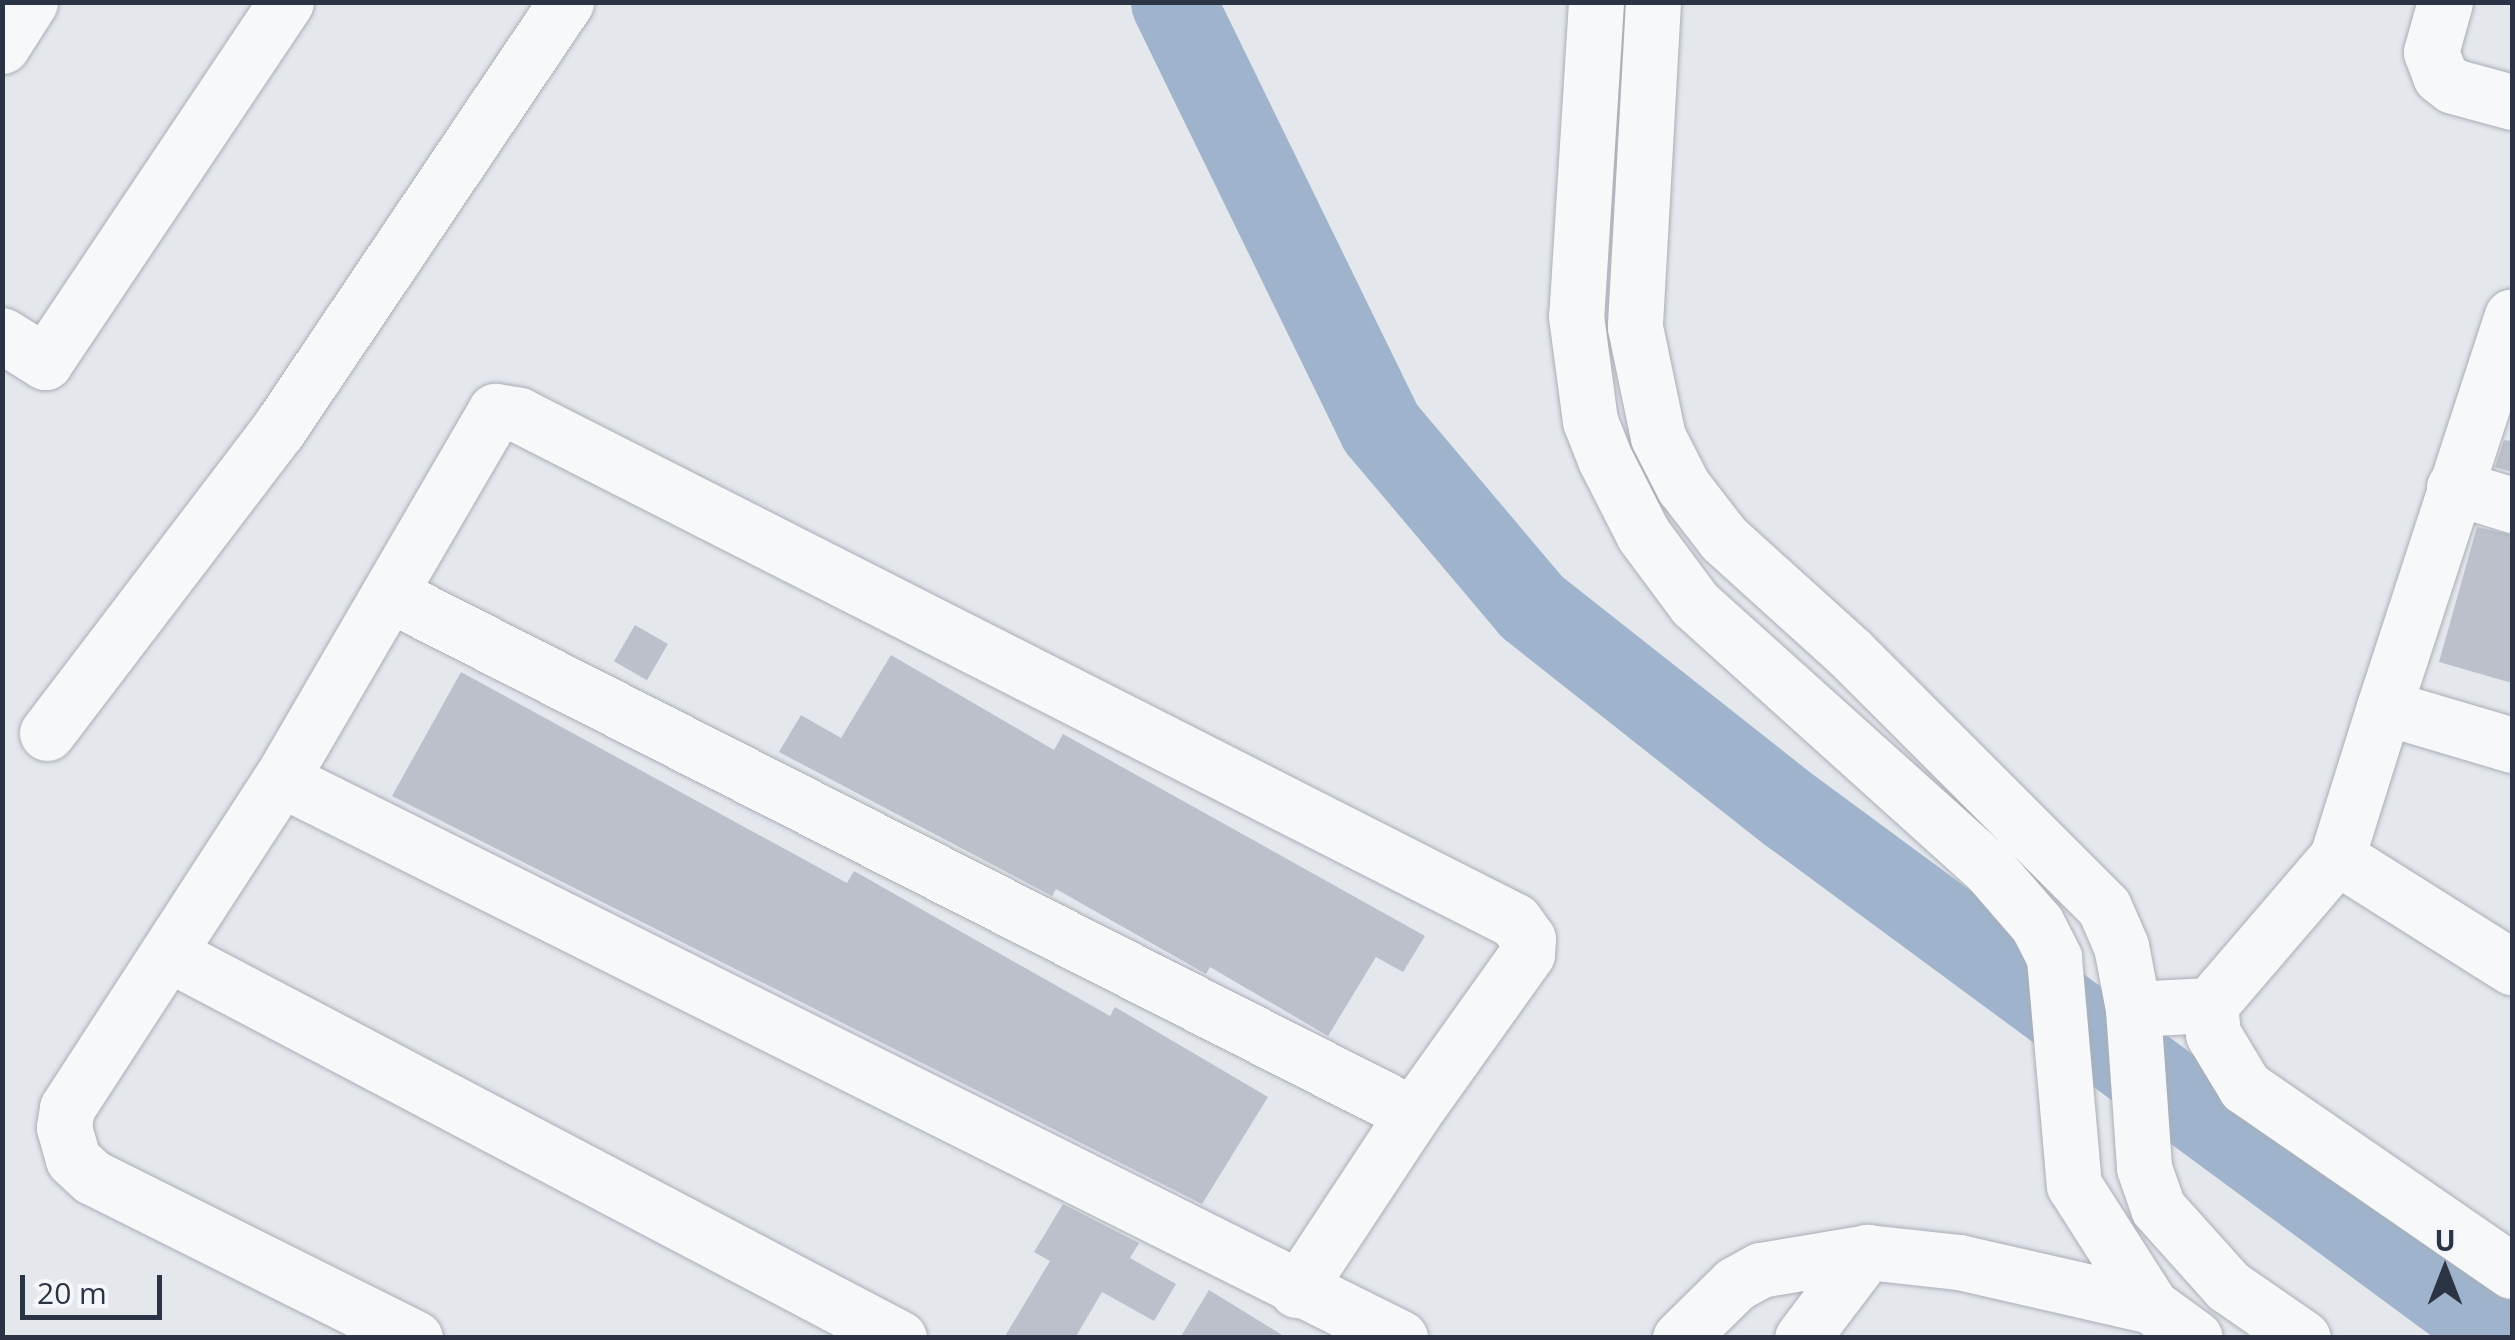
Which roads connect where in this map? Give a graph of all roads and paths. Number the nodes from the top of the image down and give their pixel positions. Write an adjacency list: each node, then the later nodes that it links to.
1 (30, 2): 7 (street)
2 (286, 2): 10 (street)
3 (566, 2): 15 (street)
4 (1596, 2): 26 (street)
5 (1653, 2): 22 (street)
6 (2445, 2): 8 (street)
7 (2, 46)
8 (2512, 102)
9 (2512, 316): 11 (street)
10 (2, 334)
11 (2454, 487): 12 (street); 14 (street)
12 (2512, 505)
13 (391, 594): 17 (street); 23 (street); 23 (street)
14 (2384, 707): 16 (street); 18 (street)
15 (47, 733)
16 (2512, 746)
17 (281, 779): 19 (street); 27 (street)
18 (2337, 857): 20 (street); 21 (street)
19 (169, 954): 28 (street); 29 (street)
20 (2512, 967)
21 (2210, 1006): 22 (street); 25 (street)
22 (2135, 1026): 34 (street)
23 (1413, 1114): 27 (street)
24 (1867, 1252): 26 (street); 31 (street); 32 (street)
25 (2512, 1271)
26 (2151, 1306): 33 (street)
27 (1321, 1313): 30 (street)
28 (415, 1338)
29 (899, 1338)
30 (1400, 1338)
31 (1680, 1338)
32 (1802, 1338)
33 (2196, 1338)
34 (2303, 1338)

